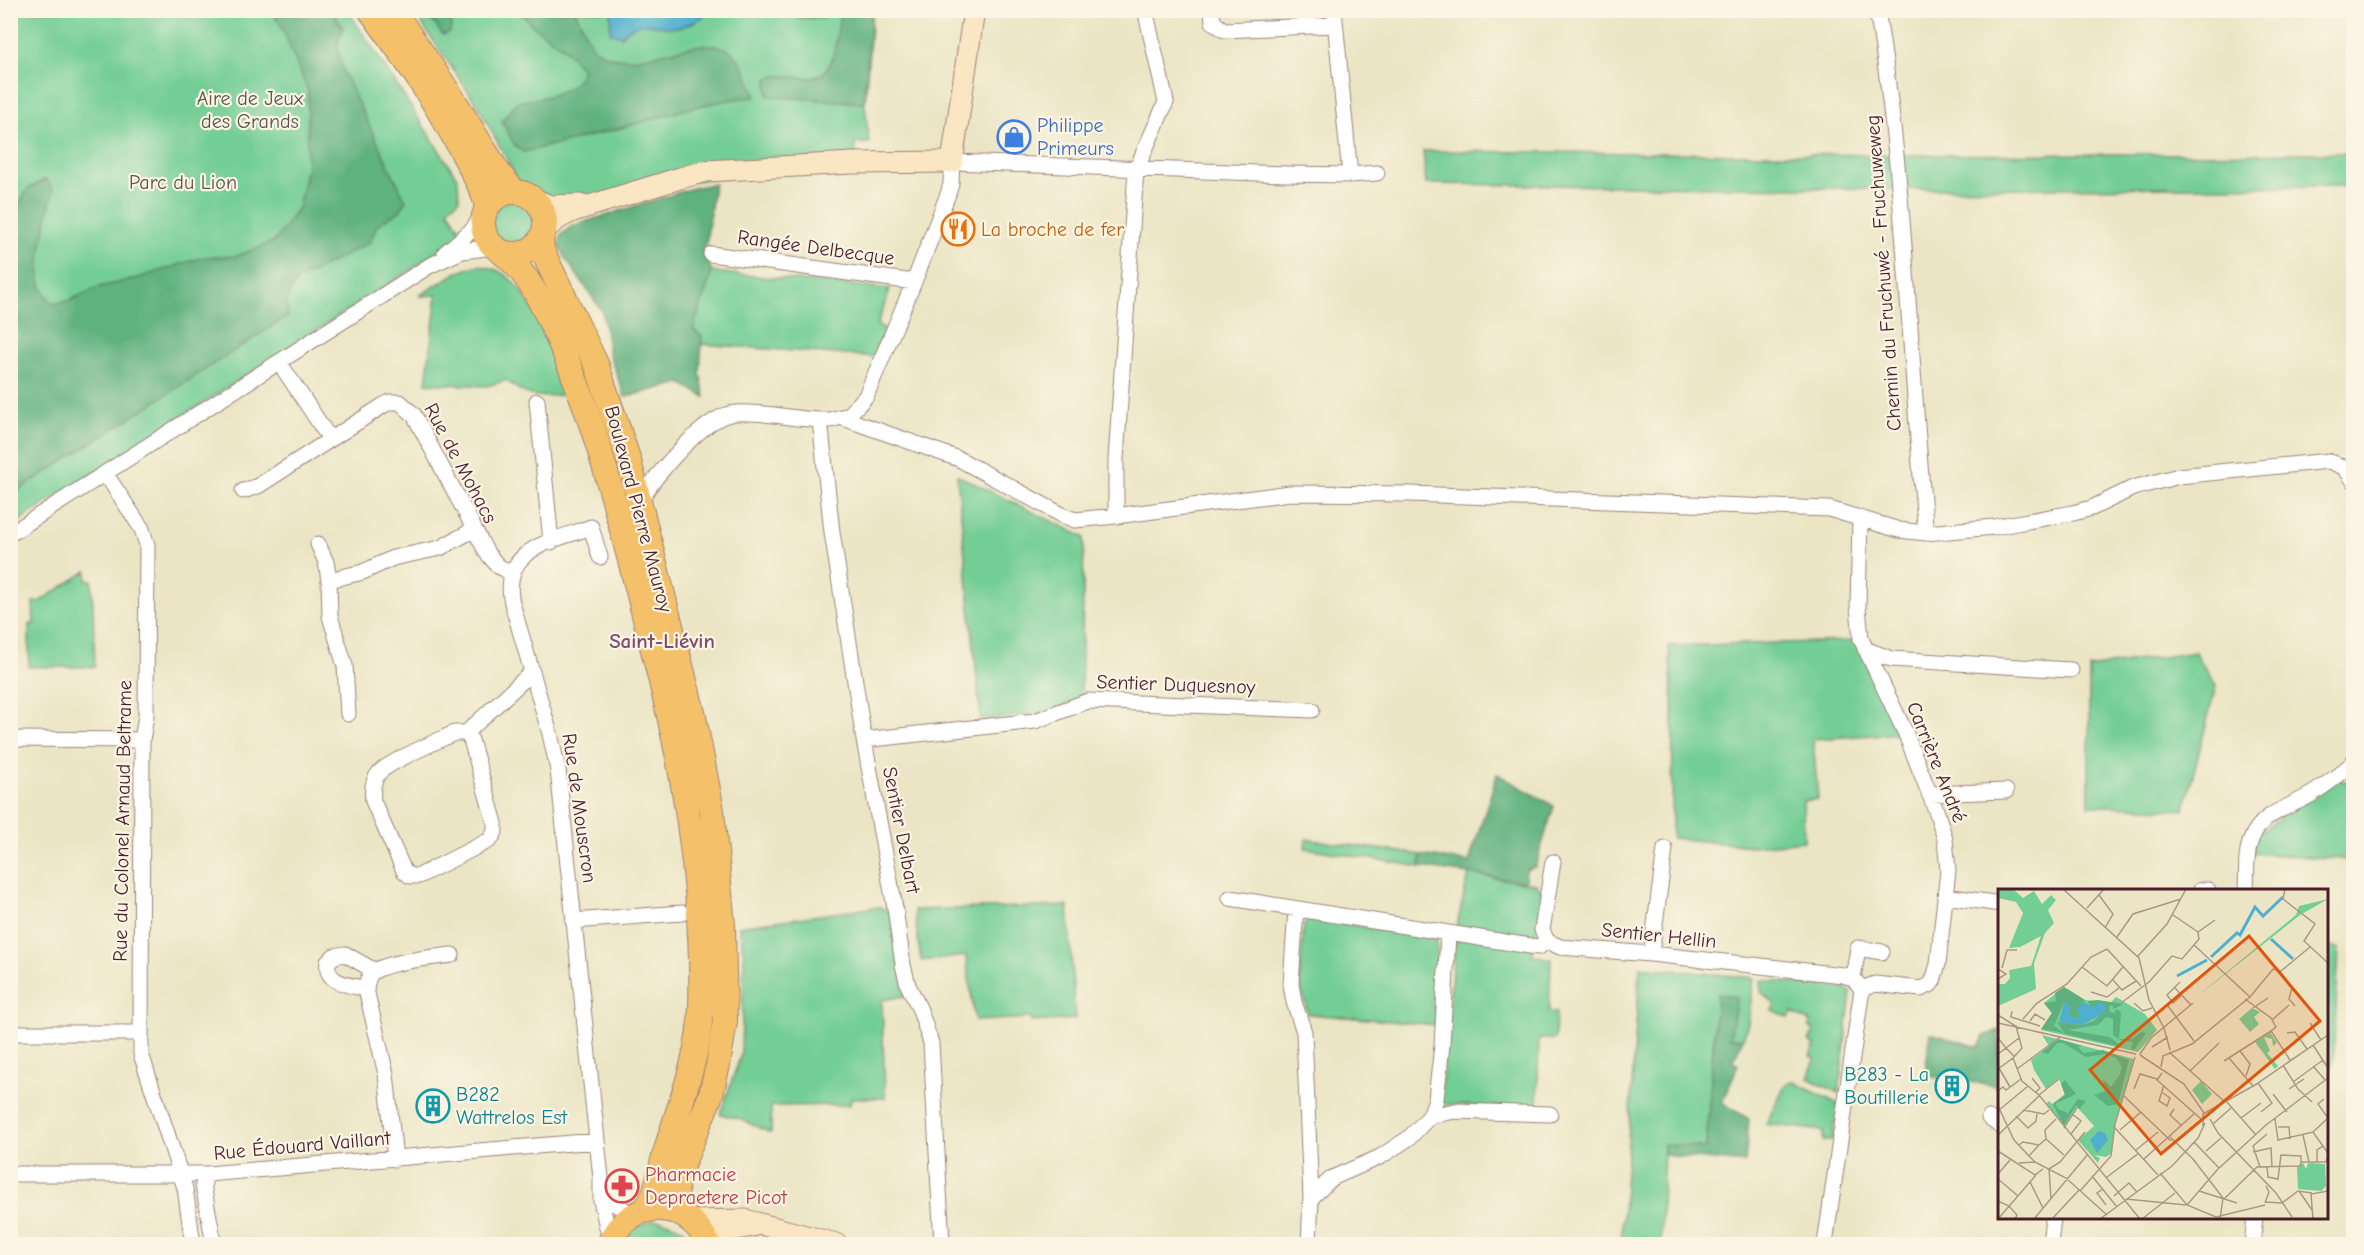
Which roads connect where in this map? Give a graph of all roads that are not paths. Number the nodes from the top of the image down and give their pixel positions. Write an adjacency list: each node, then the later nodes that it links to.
1 (370, 10): 14 (main road)
2 (393, 10): 12 (main road)
3 (975, 10): 8 (street)
4 (1212, 10): 7 (street)
5 (1877, 10): 34 (street, Chemin du Fruchuwé - Fruchuweweg)
6 (1147, 18): 9 (street)
7 (1334, 18): 11 (street)
8 (952, 162): 9 (street); 13 (street); 19 (street)
9 (1136, 170): 11 (street); 31 (street)
10 (1377, 173): 11 (street)
11 (1350, 175)
12 (524, 195): 13 (street); 14 (main road); 15 (main road)
13 (601, 202): 15 (street)
14 (486, 209): 16 (main road); 18 (street)
15 (543, 234): 16 (main road); 25 (main road, Boulevard Pierre Mauroy)
16 (497, 249): 18 (street); 81 (main road, Boulevard Pierre Mauroy)
17 (711, 254): 19 (street, Rangée Delbecque)
18 (429, 266): 20 (street)
19 (914, 282): 22 (street)
20 (279, 362): 24 (street); 27 (street)
21 (537, 401): 36 (street)
22 (843, 418): 23 (street); 31 (street)
23 (820, 420): 26 (street); 49 (street, Sentier Delbart)
24 (330, 439): 29 (street, Rue de Mohacs); 33 (street, Rue de Mohacs)
25 (629, 461): 26 (street); 30 (main road, Boulevard Pierre Mauroy)
26 (669, 464): 30 (street)
27 (105, 473): 35 (street); 48 (street, Rue du Colonel Arnaud Beltrame)
28 (2354, 481): 34 (street)
29 (243, 491)
30 (639, 502): 82 (main road, Boulevard Pierre Mauroy)
31 (1116, 516): 32 (street)
32 (1860, 518): 34 (street); 41 (street, Carrière André)
33 (473, 530): 39 (street, Rue de Mohacs); 40 (street)
34 (1926, 533)
35 (10, 534)
36 (551, 542): 38 (street); 39 (street)
37 (318, 544): 40 (street)
38 (600, 556)
39 (511, 573): 43 (street, Rue de Mouscron)
40 (329, 580): 45 (street)
41 (1865, 650): 42 (street); 52 (street, Carrière André)
42 (2071, 670)
43 (532, 672): 46 (street); 61 (street, Rue de Mouscron)
44 (1312, 710): 49 (street, Sentier Duquesnoy)
45 (348, 714)
46 (466, 733): 46 (street)
47 (10, 740): 48 (street)
48 (142, 740): 71 (street, Rue du Colonel Arnaud Beltrame)
49 (864, 740): 92 (street, Sentier Delbart)
50 (2354, 760): 55 (street)
51 (2006, 791): 52 (street)
52 (1929, 794): 56 (street, Carrière André)
53 (1665, 849): 65 (street)
54 (1553, 862): 63 (street)
55 (2246, 889)
56 (1946, 896): 58 (street); 68 (street, Carrière André)
57 (1230, 898): 59 (street, Sentier Hellin)
58 (1998, 904)
59 (1296, 909): 62 (street, Sentier Hellin); 80 (street)
60 (682, 913): 61 (street)
61 (573, 921): 74 (street, Rue de Mouscron)
62 (1448, 934): 63 (street, Sentier Hellin); 73 (street)
63 (1547, 941): 65 (street, Sentier Hellin)
64 (1882, 952): 68 (street)
65 (1651, 954): 68 (street, Sentier Hellin)
66 (452, 955): 67 (street)
67 (375, 971): 69 (street); 69 (street)
68 (1857, 984): 94 (street)
69 (366, 989): 75 (street)
70 (10, 1033): 71 (street)
71 (140, 1033): 77 (street, Rue du Colonel Arnaud Beltrame)
72 (1550, 1114): 73 (street)
73 (1430, 1116): 80 (street)
74 (596, 1141): 75 (street, Rue Édouard Vaillant); 79 (street, Rue de Mouscron)
75 (395, 1159): 78 (street, Rue Édouard Vaillant)
76 (10, 1174): 77 (street, Rue Édouard Vaillant)
77 (181, 1174): 78 (street, Rue Édouard Vaillant); 87 (street, Rue du Colonel Arnaud Beltrame)
78 (207, 1174): 88 (street)
79 (601, 1179): 81 (street, Rue de Mouscron); 86 (street, Rue de Mouscron)
80 (1311, 1198): 93 (street)
81 (639, 1213): 82 (main road); 86 (main road, Boulevard Pierre Mauroy)
82 (684, 1217): 85 (street); 89 (main road)
83 (2053, 1219): 95 (street)
84 (2255, 1219): 96 (street)
85 (778, 1228): 90 (street); 91 (street)
86 (609, 1242)
87 (193, 1245)
88 (214, 1245)
89 (708, 1245)
90 (713, 1245)
91 (836, 1245)
92 (942, 1245)
93 (1309, 1245)
94 (1825, 1245)
95 (2050, 1245)
96 (2252, 1245)

